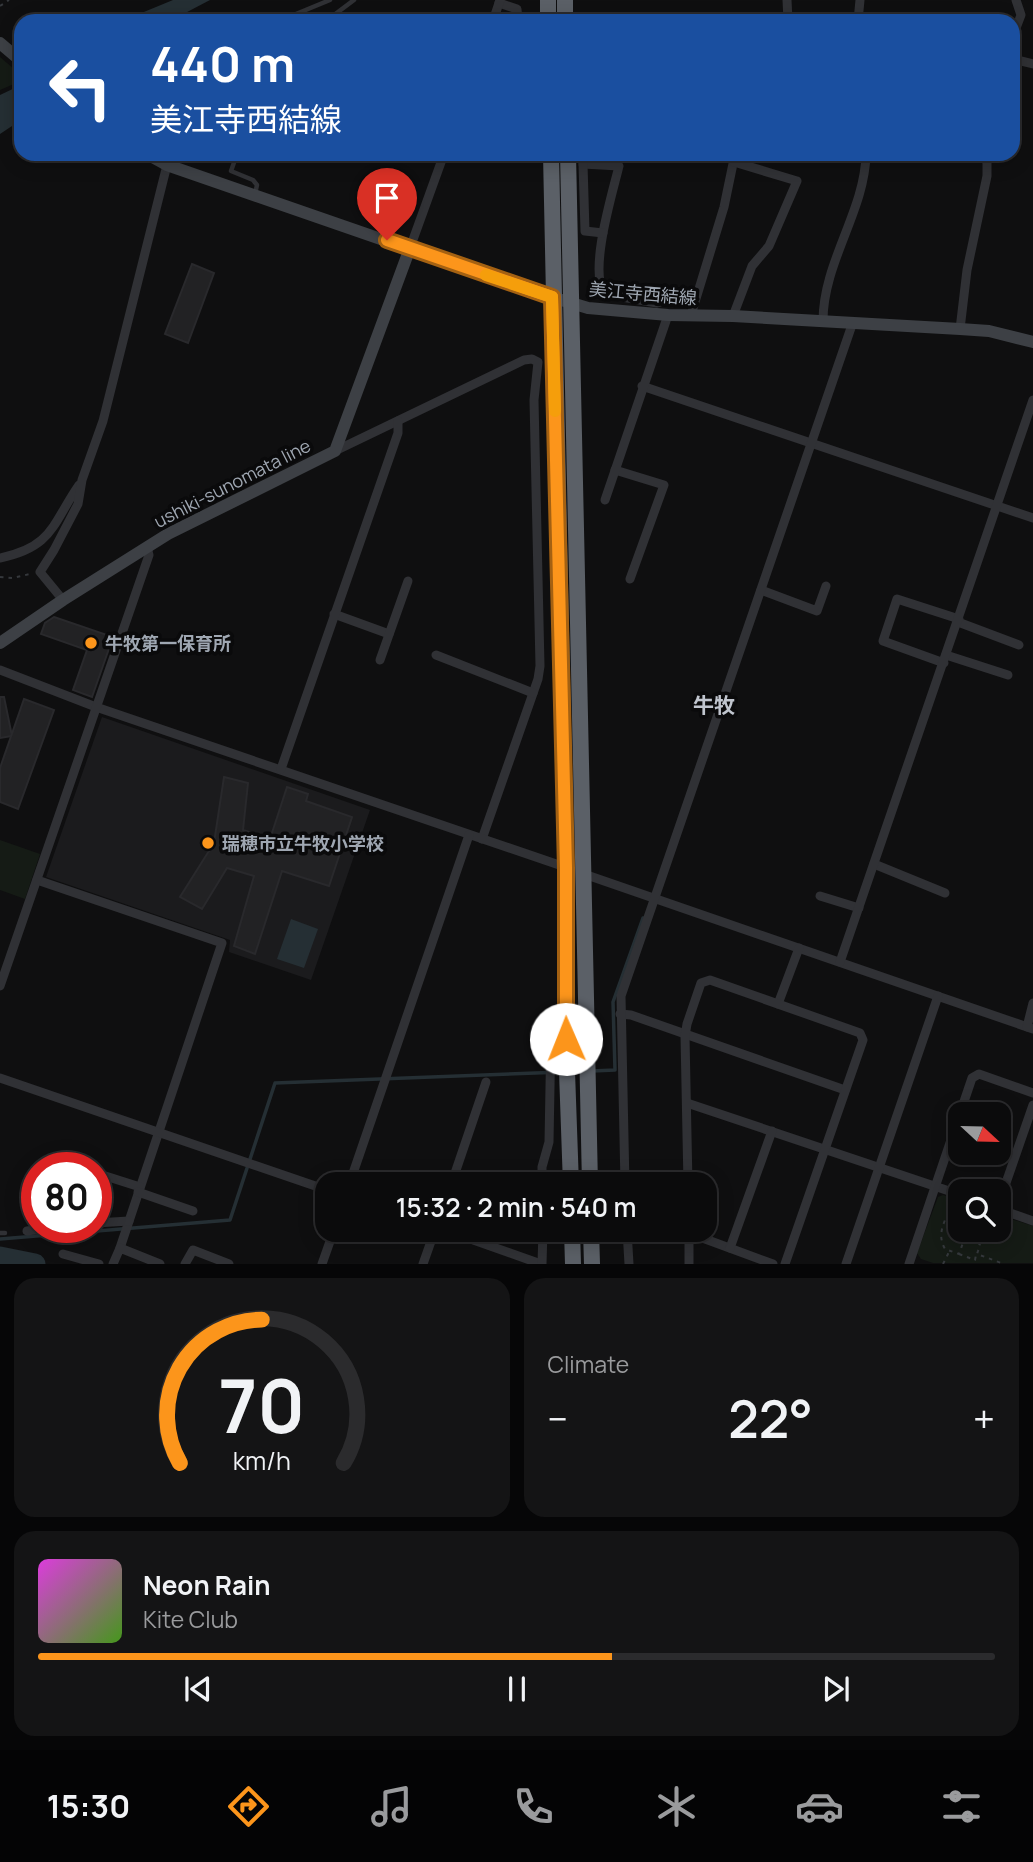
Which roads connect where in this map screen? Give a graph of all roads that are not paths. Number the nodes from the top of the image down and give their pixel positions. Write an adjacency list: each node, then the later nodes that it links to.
1 (330, 0): 5 (lane)
2 (354, 0): 6 (lane)
3 (1016, 0): 8 (street)
4 (500, 1): 7 (street)
5 (296, 14)
6 (335, 14)
7 (517, 14)
8 (1020, 18)
9 (167, 161): 40 (street)
10 (172, 161): 21 (main road, 美江寺西結線)
11 (235, 161): 21 (lane)
12 (441, 161): 23 (street)
13 (551, 161): 24 (highway)
14 (568, 161): 26 (highway)
15 (583, 161): 22 (street)
16 (593, 161): 22 (street)
17 (734, 161): 25 (street)
18 (743, 161): 29 (street)
19 (866, 161): 30 (street)
20 (986, 161): 32 (street)
21 (255, 194): 23 (main road, 美江寺西結線)
22 (603, 233): 25 (street)
23 (410, 248): 24 (main road, 美江寺西結線); 38 (main road, ushiki-sunomata line)
24 (552, 297): 26 (main road, 美江寺西結線); 67 (highway)
25 (695, 297): 28 (street)
26 (572, 303): 27 (main road, 美江寺西結線); 68 (highway)
27 (668, 315): 28 (main road, 美江寺西結線); 34 (street)
28 (691, 315): 29 (main road, 美江寺西結線)
29 (733, 316): 30 (main road, 美江寺西結線)
30 (823, 321): 31 (main road, 美江寺西結線)
31 (853, 322): 32 (main road, 美江寺西結線); 37 (street)
32 (960, 329): 33 (main road, 美江寺西結線)
33 (1033, 341)
34 (642, 386): 37 (street); 39 (street)
35 (1033, 400): 42 (street)
36 (398, 421): 38 (street); 51 (street); 61 (street)
37 (811, 442): 42 (street); 49 (street)
38 (335, 451): 44 (main road, ushiki-sunomata line)
39 (615, 470): 41 (street); 46 (street)
40 (82, 480): 45 (street); 50 (street)
41 (605, 500)
42 (998, 506): 43 (street); 52 (street)
43 (1033, 518)
44 (147, 547): 50 (main road, ushiki-sunomata line); 62 (street)
45 (0, 558)
46 (630, 579)
47 (408, 581): 53 (street)
48 (826, 586): 49 (street)
49 (761, 590): 72 (street)
50 (63, 600): 54 (main road, ushiki-sunomata line)
51 (334, 614): 53 (street); 63 (street)
52 (958, 621): 55 (street); 57 (street); 57 (street)
53 (389, 634): 58 (street)
54 (0, 643)
55 (1018, 645)
56 (440, 655): 61 (street)
57 (945, 659): 60 (street); 66 (street)
58 (380, 660)
59 (0, 670): 62 (street)
60 (1008, 675)
61 (533, 692): 65 (street)
62 (96, 707): 63 (street); 69 (street)
63 (281, 769): 64 (street)
64 (469, 835): 65 (street); 94 (street)
65 (482, 839): 67 (street)
66 (874, 864): 70 (street); 73 (street)
67 (566, 868): 68 (street); 81 (highway)
68 (584, 874): 72 (street); 98 (highway)
69 (37, 880): 76 (street); 90 (street)
70 (945, 893)
71 (820, 896): 73 (street)
72 (655, 898): 74 (street); 80 (street)
73 (859, 908): 75 (street)
74 (799, 948): 75 (street); 79 (street)
75 (840, 962): 77 (street)
76 (0, 986)
77 (938, 996): 82 (street); 93 (street)
78 (1033, 1003): 82 (street)
79 (778, 1004): 83 (street); 86 (street)
80 (620, 1014): 83 (street); 99 (street)
81 (565, 1015): 96 (street); 97 (highway)
82 (1030, 1028)
83 (685, 1035): 86 (street); 88 (street)
84 (0, 1078): 90 (street)
85 (486, 1082): 95 (street)
86 (845, 1090): 92 (street)
87 (1033, 1093): 104 (street)
88 (687, 1103): 91 (street); 100 (street)
89 (1033, 1105): 102 (street)
90 (158, 1131): 103 (street); 105 (street)
91 (772, 1131): 92 (street); 122 (street)
92 (825, 1148): 93 (street); 138 (street)
93 (879, 1167): 104 (street); 139 (street)
94 (353, 1172)
95 (455, 1172)
96 (542, 1172)
97 (571, 1172)
98 (590, 1172)
99 (625, 1172)
100 (688, 1172)
101 (112, 1179): 105 (street)
102 (1007, 1179)
103 (315, 1186)
104 (936, 1187): 106 (street); 124 (street)
105 (139, 1190): 107 (street); 111 (street)
106 (948, 1191)
107 (193, 1211)
108 (1011, 1213): 109 (street)
109 (1033, 1221)
110 (112, 1224): 111 (street)
111 (128, 1224): 121 (street)
112 (330, 1242): 130 (street)
113 (431, 1242): 131 (street)
114 (479, 1242): 132 (street)
115 (542, 1242): 132 (street)
116 (572, 1242): 133 (highway)
117 (591, 1242): 134 (highway)
118 (628, 1242): 135 (street)
119 (689, 1242): 136 (street)
120 (714, 1242): 122 (street)
121 (120, 1248): 126 (street); 127 (street)
122 (730, 1248): 137 (street)
123 (63, 1254): 125 (street)
124 (913, 1263)
125 (99, 1264)
126 (113, 1264)
127 (160, 1264)
128 (186, 1264): 129 (street)
129 (229, 1264)
130 (322, 1264)
131 (423, 1264)
132 (541, 1264)
133 (573, 1264)
134 (592, 1264)
135 (629, 1264)
136 (689, 1264)
137 (773, 1264)
138 (785, 1264)
139 (846, 1264)

